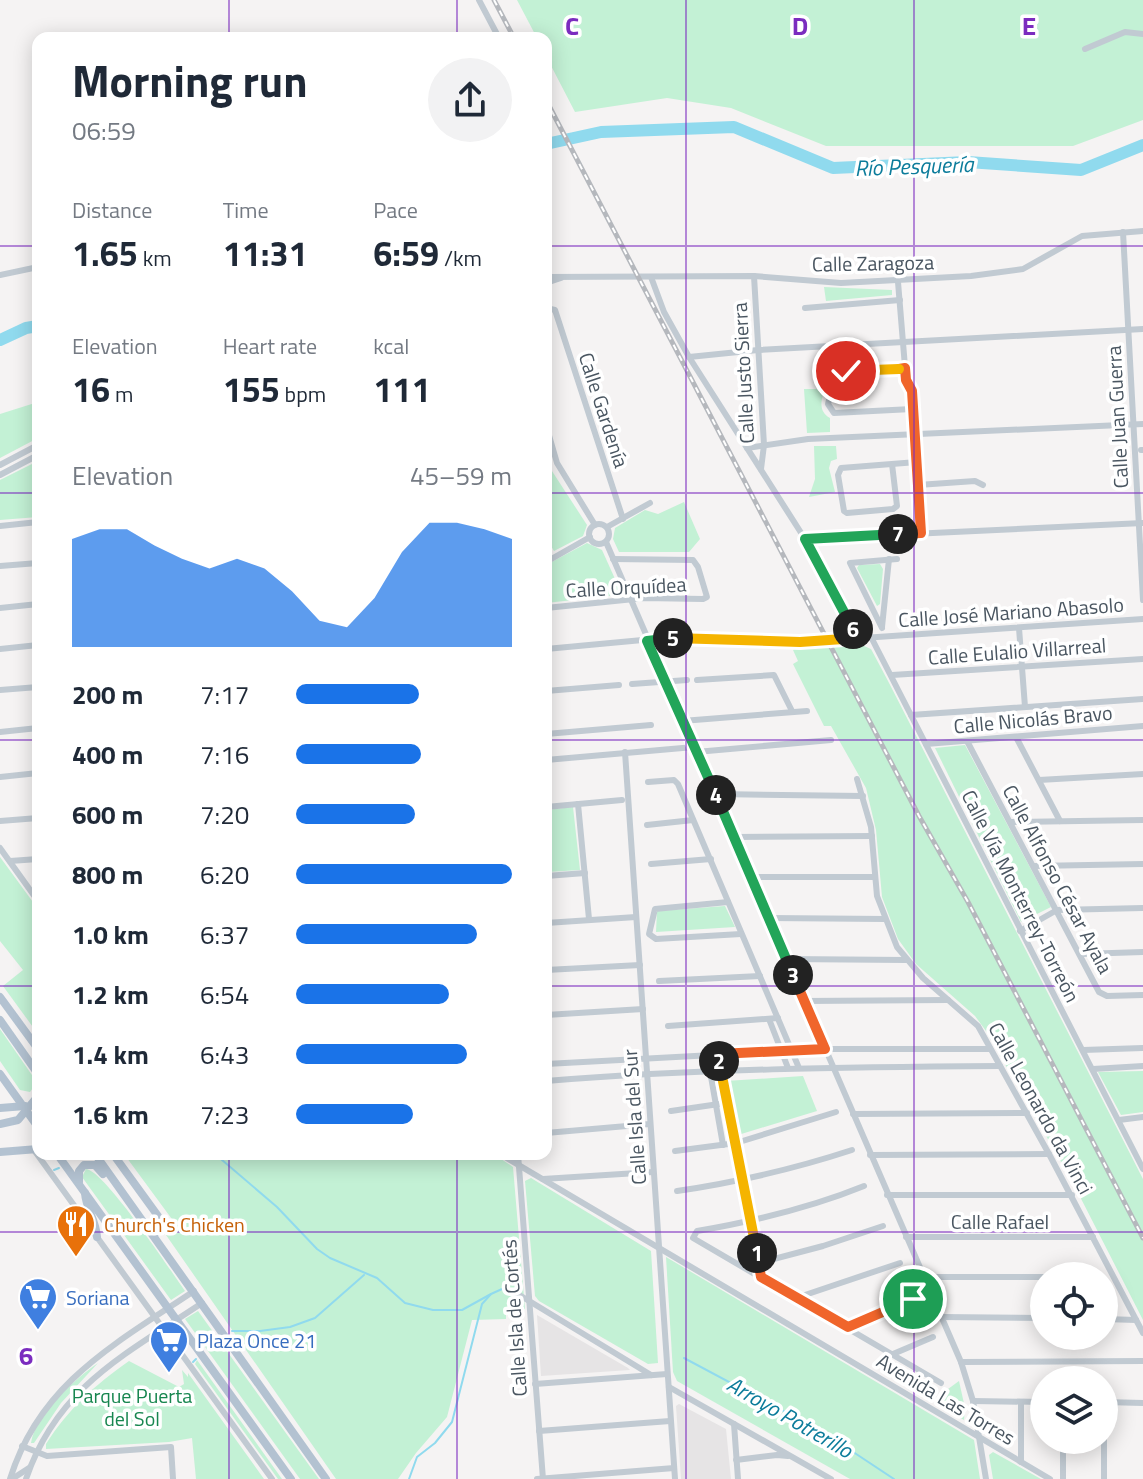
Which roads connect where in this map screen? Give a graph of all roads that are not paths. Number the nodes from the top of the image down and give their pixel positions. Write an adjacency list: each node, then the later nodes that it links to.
1 (479, 0): 2 (street)
2 (496, 32)
3 (1143, 34): 4 (street)
4 (1085, 49)
5 (1143, 231): 6 (street, Calle Zaragoza)
6 (1123, 232): 14 (street, Calle Zaragoza); 18 (street, Calle Juan Guerra)
7 (32, 268): 8 (street)
8 (0, 275)
9 (754, 276): 12 (street, Calle Zaragoza); 14 (street, Calle Zaragoza); 21 (street, Calle Justo Sierra)
10 (552, 277): 11 (street, Calle Zaragoza)
11 (562, 277): 12 (street, Calle Zaragoza); 13 (street)
12 (651, 277): 22 (street)
13 (552, 281)
14 (898, 282): 15 (street)
15 (900, 300): 16 (street); 20 (street)
16 (805, 308)
17 (552, 309): 43 (street, Calle Gardenía)
18 (1128, 329): 19 (street); 20 (street); 26 (street, Calle Juan Guerra)
19 (1143, 329)
20 (904, 341): 21 (street); 23 (street)
21 (758, 350): 22 (street); 28 (street, Calle Justo Sierra)
22 (689, 357): 31 (street)
23 (905, 368): 24 (street); 24 (street)
24 (912, 409): 27 (street)
25 (1143, 424): 26 (street)
26 (1134, 425): 27 (street); 45 (street, Calle Juan Guerra)
27 (914, 436): 28 (street); 33 (street)
28 (764, 445): 31 (street); 38 (street, Calle Justo Sierra)
29 (552, 446): 35 (street)
30 (32, 448): 37 (street)
31 (747, 448): 38 (street)
32 (32, 458): 39 (street)
33 (917, 462): 36 (street); 40 (street)
34 (552, 463): 35 (street)
35 (557, 463): 46 (street)
36 (892, 464): 36 (street)
37 (0, 465)
38 (761, 469): 51 (street)
39 (0, 475)
40 (918, 485): 41 (street); 49 (street)
41 (983, 485)
42 (650, 503): 43 (street)
43 (623, 519): 48 (street)
44 (32, 523): 47 (street)
45 (1141, 523): 49 (street); 59 (street, Calle Juan Guerra)
46 (595, 525): 48 (street); 50 (street)
47 (0, 526)
48 (607, 527): 52 (street)
49 (921, 533): 51 (street)
50 (590, 537): 52 (street); 53 (street)
51 (805, 539): 68 (street)
52 (606, 542): 54 (street)
53 (552, 558)
54 (613, 559): 60 (street); 60 (street, Calle Orquídea)
55 (889, 559): 56 (street); 66 (street); 66 (street)
56 (897, 559)
57 (32, 563): 58 (street)
58 (0, 566)
59 (1143, 600)
60 (631, 601): 63 (street, Calle Orquídea); 69 (street)
61 (32, 605): 62 (street)
62 (0, 608)
63 (552, 608)
64 (1143, 619): 65 (street, Calle José Mariano Abasolo)
65 (1019, 628): 66 (street, Calle José Mariano Abasolo); 74 (street)
66 (882, 632): 67 (street, Calle José Mariano Abasolo)
67 (871, 637): 68 (street, Calle José Mariano Abasolo); 75 (street, Calle Vía Monterrey-Torreón)
68 (858, 638): 69 (street, Calle José Mariano Abasolo)
69 (647, 641): 72 (street, Calle José Mariano Abasolo); 78 (street)
70 (32, 646): 71 (street)
71 (0, 649)
72 (552, 649)
73 (1143, 659): 74 (street, Calle Eulalio Villarreal)
74 (1022, 666): 75 (street, Calle Eulalio Villarreal); 85 (street)
75 (892, 675): 88 (street, Calle Vía Monterrey-Torreón)
76 (687, 680): 78 (street)
77 (697, 680): 86 (street)
78 (665, 681): 79 (street); 89 (street)
79 (632, 684)
80 (619, 685): 83 (street)
81 (32, 687): 82 (street)
82 (0, 690)
83 (552, 691)
84 (1143, 699): 85 (street)
85 (1025, 707): 88 (street)
86 (792, 711): 87 (street); 89 (street)
87 (807, 711)
88 (911, 715): 98 (street, Calle Vía Monterrey-Torreón)
89 (682, 721): 99 (street)
90 (651, 725): 94 (street)
91 (1143, 726): 95 (street, Calle Nicolás Bravo)
92 (32, 729): 93 (street)
93 (0, 732)
94 (552, 733)
95 (1016, 737): 97 (street, Calle Nicolás Bravo); 106 (street)
96 (831, 740): 99 (street)
97 (967, 741): 98 (street, Calle Nicolás Bravo); 118 (street, Calle Alfonso César Ayala)
98 (926, 744): 142 (street, Calle Vía Monterrey-Torreón)
99 (695, 749): 100 (street); 108 (street)
100 (625, 752): 101 (street); 137 (street, Calle Isla del Sur)
101 (552, 759)
102 (32, 774): 104 (street)
103 (1143, 774): 106 (street)
104 (0, 777)
105 (857, 779): 109 (street, Calle Leonardo da Vinci)
106 (1039, 780): 117 (street)
107 (648, 782): 114 (street)
108 (716, 794): 109 (street); 121 (street)
109 (863, 796): 120 (street, Calle Leonardo da Vinci)
110 (622, 800): 111 (street)
111 (578, 804): 112 (street); 129 (street)
112 (552, 806)
113 (32, 818): 116 (street)
114 (693, 820): 119 (street); 124 (street)
115 (1143, 820): 117 (street)
116 (0, 821)
117 (1060, 821): 118 (street)
118 (1011, 822): 128 (street, Calle Alfonso César Ayala)
119 (647, 825)
120 (872, 836): 121 (street); 132 (street, Calle Leonardo da Vinci)
121 (734, 837): 131 (street)
122 (0, 848): 125 (street)
123 (32, 859): 125 (street)
124 (711, 859): 126 (street); 134 (street)
125 (10, 861): 133 (street)
126 (651, 864)
127 (1143, 864): 128 (street)
128 (1034, 866): 136 (street, Calle Alfonso César Ayala)
129 (585, 873): 130 (street); 139 (street)
130 (552, 876)
131 (751, 877): 132 (street); 138 (street)
132 (874, 877): 140 (street, Calle Leonardo da Vinci)
133 (32, 892)
134 (728, 902): 143 (street); 143 (street)
135 (1143, 908): 136 (street)
136 (1057, 910): 142 (street); 145 (street, Calle Alfonso César Ayala)
137 (636, 917): 139 (street); 148 (street, Calle Isla del Sur)
138 (769, 918): 140 (street); 146 (street)
139 (589, 919): 141 (street)
140 (885, 919): 147 (street, Calle Leonardo da Vinci)
141 (552, 922)
142 (1020, 931): 166 (street, Calle Vía Monterrey-Torreón)
143 (741, 934): 150 (street)
144 (1143, 952): 145 (street)
145 (1081, 954): 152 (street, Calle Alfonso César Ayala)
146 (786, 959): 147 (street); 155 (street)
147 (906, 960): 154 (street, Calle Leonardo da Vinci)
148 (640, 965): 149 (street); 156 (street, Calle Isla del Sur)
149 (552, 970)
150 (760, 976): 151 (street); 158 (street)
151 (659, 981)
152 (1143, 995)
153 (0, 997): 162 (main road)
154 (948, 1000): 155 (street); 165 (street, Calle Leonardo da Vinci)
155 (804, 1001): 164 (street)
156 (643, 1009): 157 (street); 171 (street, Calle Isla del Sur)
157 (552, 1015)
158 (778, 1018): 159 (street); 168 (street)
159 (769, 1019): 161 (street); 167 (street)
160 (0, 1020): 173 (main road)
161 (668, 1026)
162 (32, 1041)
163 (1143, 1048): 166 (street)
164 (825, 1049): 165 (street); 168 (street); 176 (street)
165 (990, 1049): 174 (street, Calle Leonardo da Vinci)
166 (1083, 1050): 179 (street, Calle Vía Monterrey-Torreón)
167 (782, 1051): 168 (street); 170 (street); 177 (street)
168 (793, 1051): 178 (street)
169 (707, 1054): 170 (street); 171 (street); 181 (street)
170 (718, 1054): 180 (street)
171 (647, 1057): 172 (street); 182 (street, Calle Isla del Sur)
172 (552, 1064)
173 (32, 1065)
174 (1000, 1066): 176 (street); 191 (street, Calle Leonardo da Vinci)
175 (1143, 1066): 179 (street)
176 (833, 1067): 178 (street); 192 (street)
177 (788, 1068): 178 (street); 180 (street)
178 (799, 1068)
179 (1093, 1069): 194 (street, Calle Vía Monterrey-Torreón)
180 (719, 1071): 181 (street); 185 (street)
181 (708, 1072): 182 (street); 186 (street)
182 (648, 1073): 184 (street); 196 (street, Calle Isla del Sur)
183 (0, 1074): 188 (main road)
184 (552, 1081)
185 (727, 1102): 186 (street); 198 (street)
186 (715, 1104): 189 (street); 199 (street)
187 (0, 1108): 188 (main road)
188 (26, 1108): 195 (main road)
189 (671, 1111)
190 (836, 1112): 198 (street)
191 (1027, 1113): 192 (street); 204 (street, Calle Leonardo da Vinci)
192 (853, 1114): 205 (street)
193 (1143, 1117): 194 (street)
194 (1119, 1120): 213 (street, Calle Vía Monterrey-Torreón)
195 (0, 1124)
196 (650, 1124): 197 (street); 214 (street, Calle Isla del Sur)
197 (552, 1132)
198 (736, 1143): 199 (street); 216 (street)
199 (723, 1145): 202 (street)
200 (32, 1150): 203 (main road)
201 (852, 1150): 216 (street)
202 (675, 1151)
203 (0, 1152)
204 (1049, 1154): 205 (street); 222 (street, Calle Leonardo da Vinci)
205 (870, 1155): 221 (street)
206 (43, 1160): 227 (street)
207 (61, 1160): 217 (main road)
208 (99, 1160): 223 (main road)
209 (117, 1160): 226 (main road)
210 (510, 1160): 212 (street, Avenida Las Torres)
211 (519, 1160): 212 (street, Calle Isla de Cortés)
212 (519, 1165): 215 (street, Avenida Las Torres); 242 (street, Calle Isla de Cortés)
213 (1143, 1169)
214 (653, 1172): 215 (street); 230 (street, Calle Isla del Sur)
215 (543, 1179): 230 (street, Avenida Las Torres)
216 (744, 1181): 219 (street); 224 (street)
217 (79, 1184): 220 (main road); 223 (main road)
218 (864, 1186): 224 (street)
219 (677, 1191)
220 (85, 1193): 227 (main road); 244 (main road)
221 (887, 1195): 222 (street); 228 (street)
222 (1072, 1195): 229 (street, Calle Leonardo da Vinci)
223 (129, 1200): 226 (main road)
224 (752, 1221): 232 (street); 234 (street)
225 (883, 1226): 232 (street)
226 (154, 1235): 238 (main road)
227 (97, 1237): 246 (street)
228 (906, 1237): 229 (street, Calle Rafael); 235 (street)
229 (1093, 1237): 231 (street, Calle Leonardo da Vinci)
230 (659, 1249): 260 (street, Calle Isla del Sur); 274 (street, Avenida Las Torres)
231 (1106, 1262)
232 (759, 1263): 234 (street)
233 (900, 1263): 240 (street)
234 (761, 1277): 240 (street)
235 (923, 1277): 236 (street); 245 (street)
236 (1030, 1277)
237 (1118, 1285): 250 (street, Calle Leonardo da Vinci)
238 (194, 1291): 243 (main road); 244 (street)
239 (516, 1293): 242 (street)
240 (796, 1298): 251 (street)
241 (913, 1299): 251 (street)
242 (528, 1302): 261 (street); 264 (street, Calle Isla de Cortés)
243 (202, 1303): 249 (street); 290 (main road)
244 (168, 1309): 246 (street); 249 (main road)
245 (941, 1317): 247 (street); 259 (street)
246 (155, 1318): 252 (street); 256 (street)
247 (1030, 1318)
248 (1118, 1319): 250 (street)
249 (176, 1320): 252 (street); 289 (main road)
250 (1136, 1320): 253 (street, Calle Leonardo da Vinci)
251 (848, 1327): 255 (street)
252 (164, 1329): 257 (street); 288 (street)
253 (1143, 1333)
254 (933, 1337): 255 (street)
255 (893, 1354): 263 (street)
256 (99, 1357): 257 (street); 262 (street); 275 (street)
257 (117, 1361): 262 (street)
258 (1143, 1361): 259 (street)
259 (961, 1362): 266 (street)
260 (667, 1374): 261 (street); 265 (street, Calle Isla del Sur)
261 (651, 1375): 264 (street)
262 (88, 1383): 276 (street)
263 (941, 1383)
264 (535, 1384): 273 (street, Calle Isla de Cortés)
265 (669, 1387): 271 (street, Calle Isla del Sur); 272 (street)
266 (973, 1401): 267 (street); 274 (street)
267 (1021, 1402): 268 (street); 281 (street)
268 (1030, 1402)
269 (1118, 1402): 270 (street)
270 (1143, 1403)
271 (670, 1421): 273 (street); 283 (street, Calle Isla del Sur)
272 (734, 1424): 279 (street); 280 (street)
273 (539, 1431): 291 (street, Calle Isla de Cortés)
274 (980, 1438): 281 (street, Avenida Las Torres); 294 (street)
275 (22, 1446): 276 (street); 285 (street)
276 (36, 1452): 282 (street); 287 (street)
277 (1063, 1454): 296 (street)
278 (1104, 1454): 297 (street)
279 (795, 1458): 280 (street); 284 (street)
280 (736, 1460): 293 (street)
281 (1021, 1462): 295 (street, Avenida Las Torres)
282 (30, 1466): 285 (street); 286 (street)
283 (674, 1468): 291 (street); 292 (street, Calle Isla del Sur)
284 (826, 1478)
285 (11, 1479)
286 (26, 1479)
287 (173, 1479)
288 (272, 1479)
289 (291, 1479)
290 (326, 1479)
291 (541, 1479)
292 (675, 1479)
293 (738, 1479)
294 (986, 1479)
295 (1050, 1479)
296 (1063, 1479)
297 (1104, 1479)

